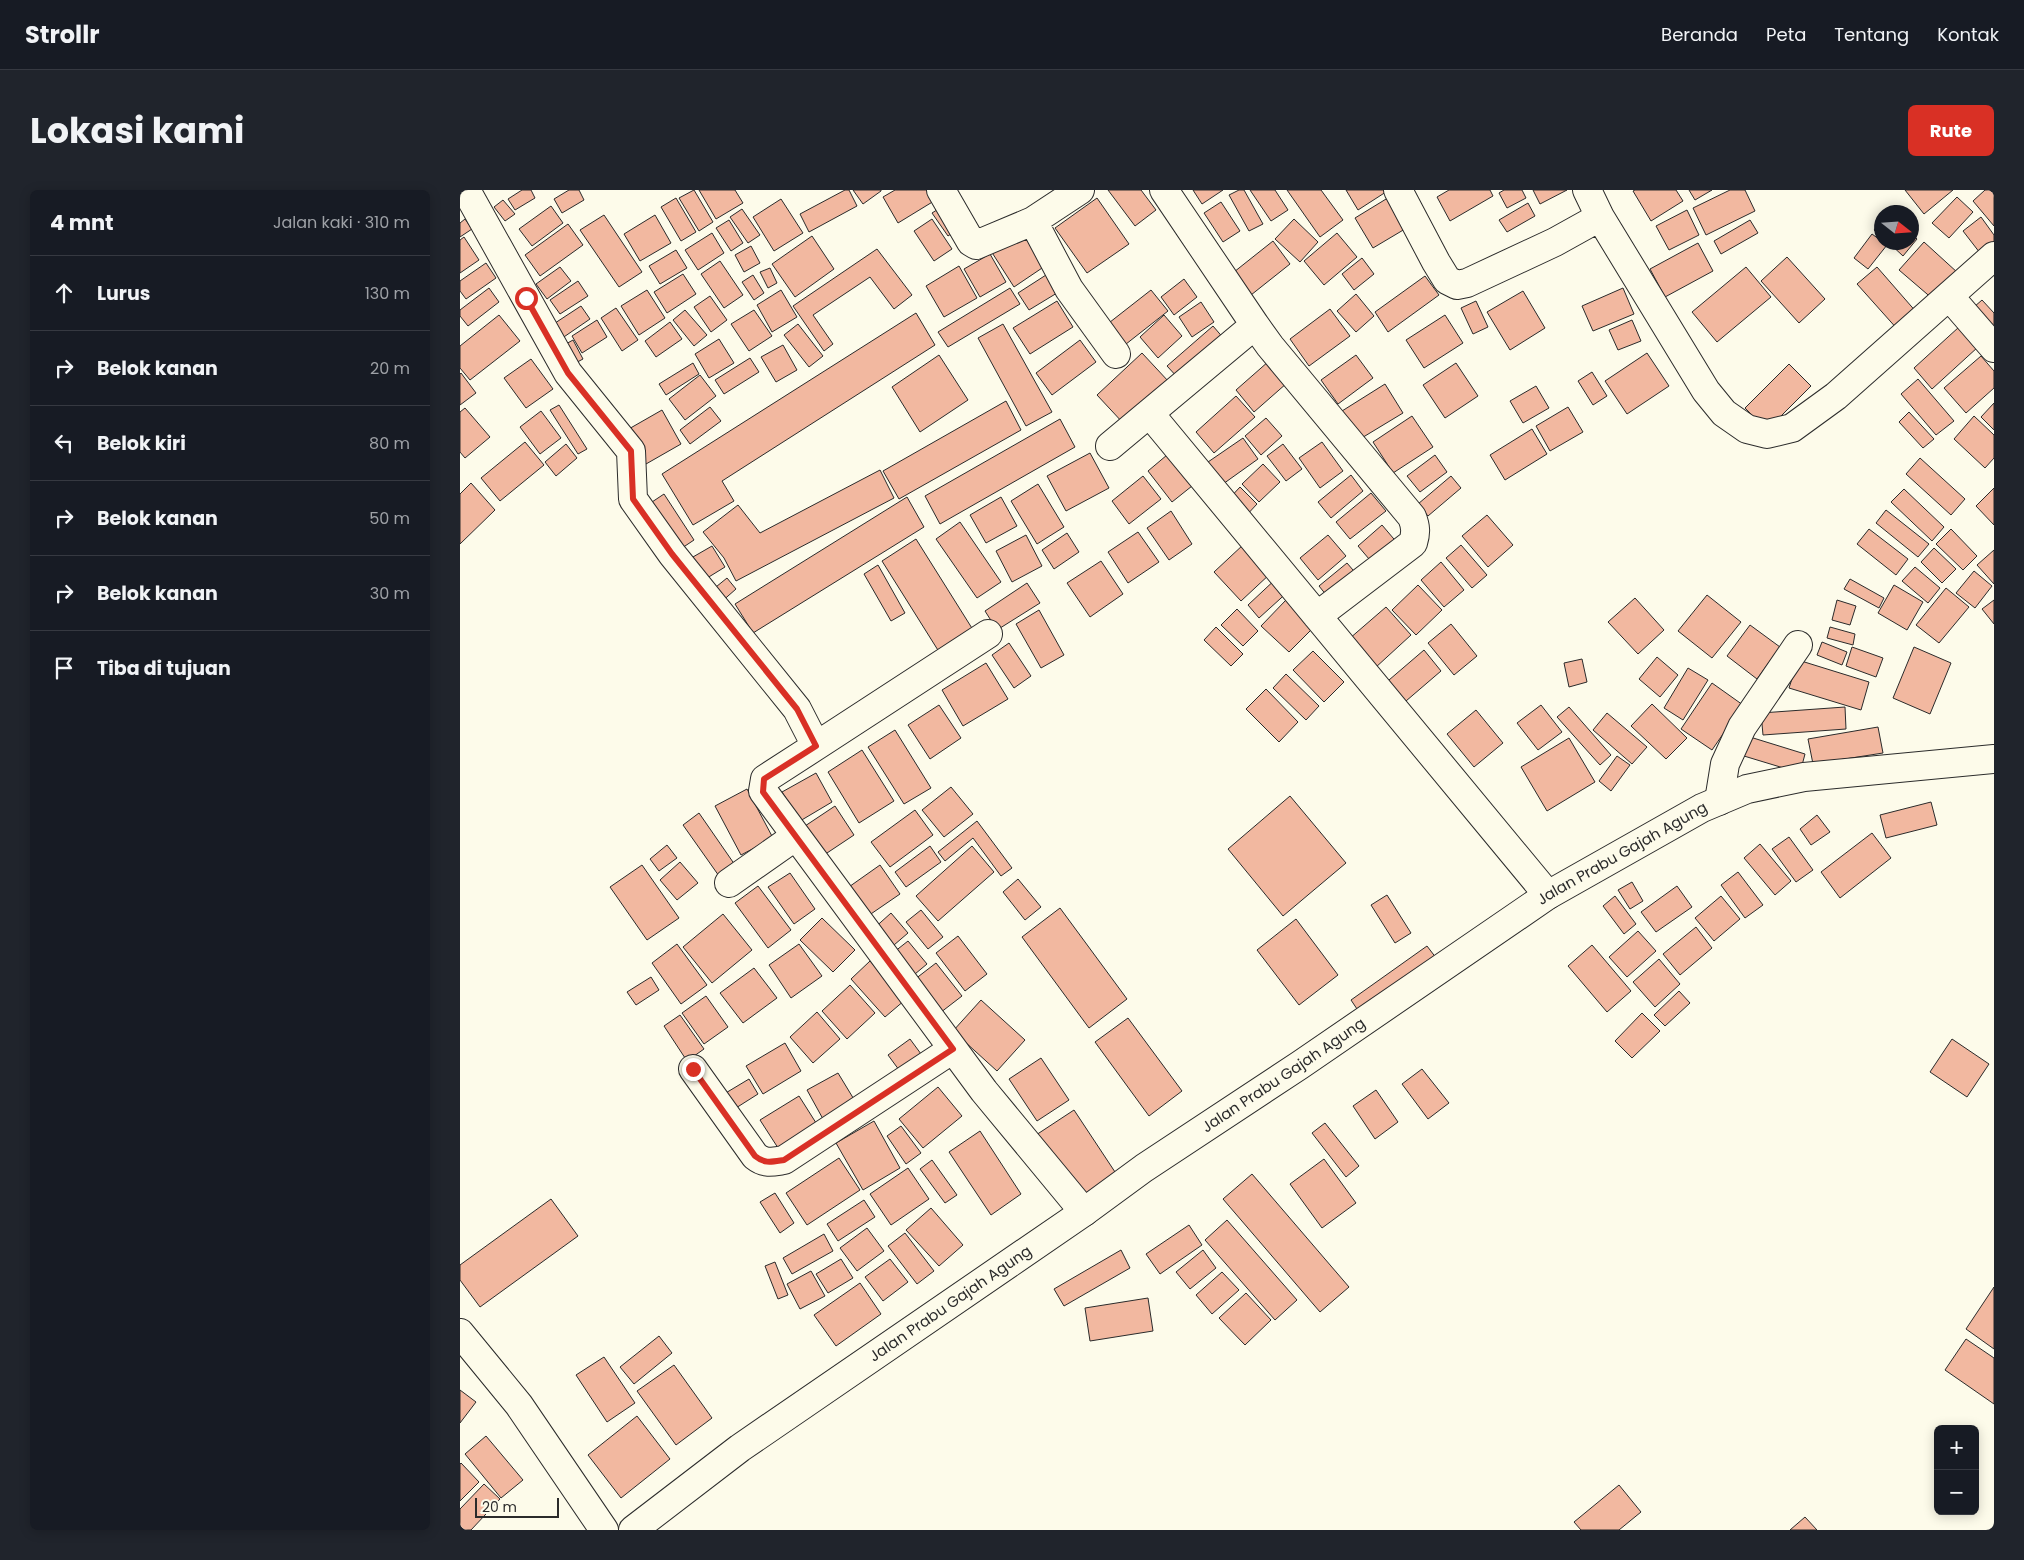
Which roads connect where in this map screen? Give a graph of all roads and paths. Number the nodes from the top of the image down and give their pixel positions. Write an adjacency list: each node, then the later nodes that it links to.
1 (466, 190): 18 (main road)
2 (941, 190): 7 (main road)
3 (1080, 190): 7 (main road)
4 (1164, 190): 10 (main road)
5 (1398, 190): 6 (main road)
6 (1595, 198): 9 (main road)
7 (1033, 221): 12 (main road)
8 (1994, 256): 9 (main road)
9 (1949, 296): 11 (main road)
10 (1255, 325): 13 (main road); 15 (main road)
11 (1994, 348)
12 (1116, 354)
13 (1150, 414): 14 (main road); 15 (main road)
14 (1110, 446)
15 (1317, 616): 23 (main road)
16 (988, 634): 18 (main road)
17 (1798, 645): 20 (main road)
18 (816, 746): 21 (main road)
19 (1994, 759): 20 (main road, Jalan Prabu Gajah Agung)
20 (1719, 801): 23 (main road, Jalan Prabu Gajah Agung)
21 (796, 836): 22 (main road); 24 (main road)
22 (729, 884)
23 (1548, 895): 26 (main road, Jalan Prabu Gajah Agung)
24 (953, 1049): 25 (main road); 26 (main road)
25 (693, 1069)
26 (1084, 1212): 29 (main road, Jalan Prabu Gajah Agung)
27 (460, 1333): 28 (main road)
28 (604, 1530)
29 (633, 1530)

